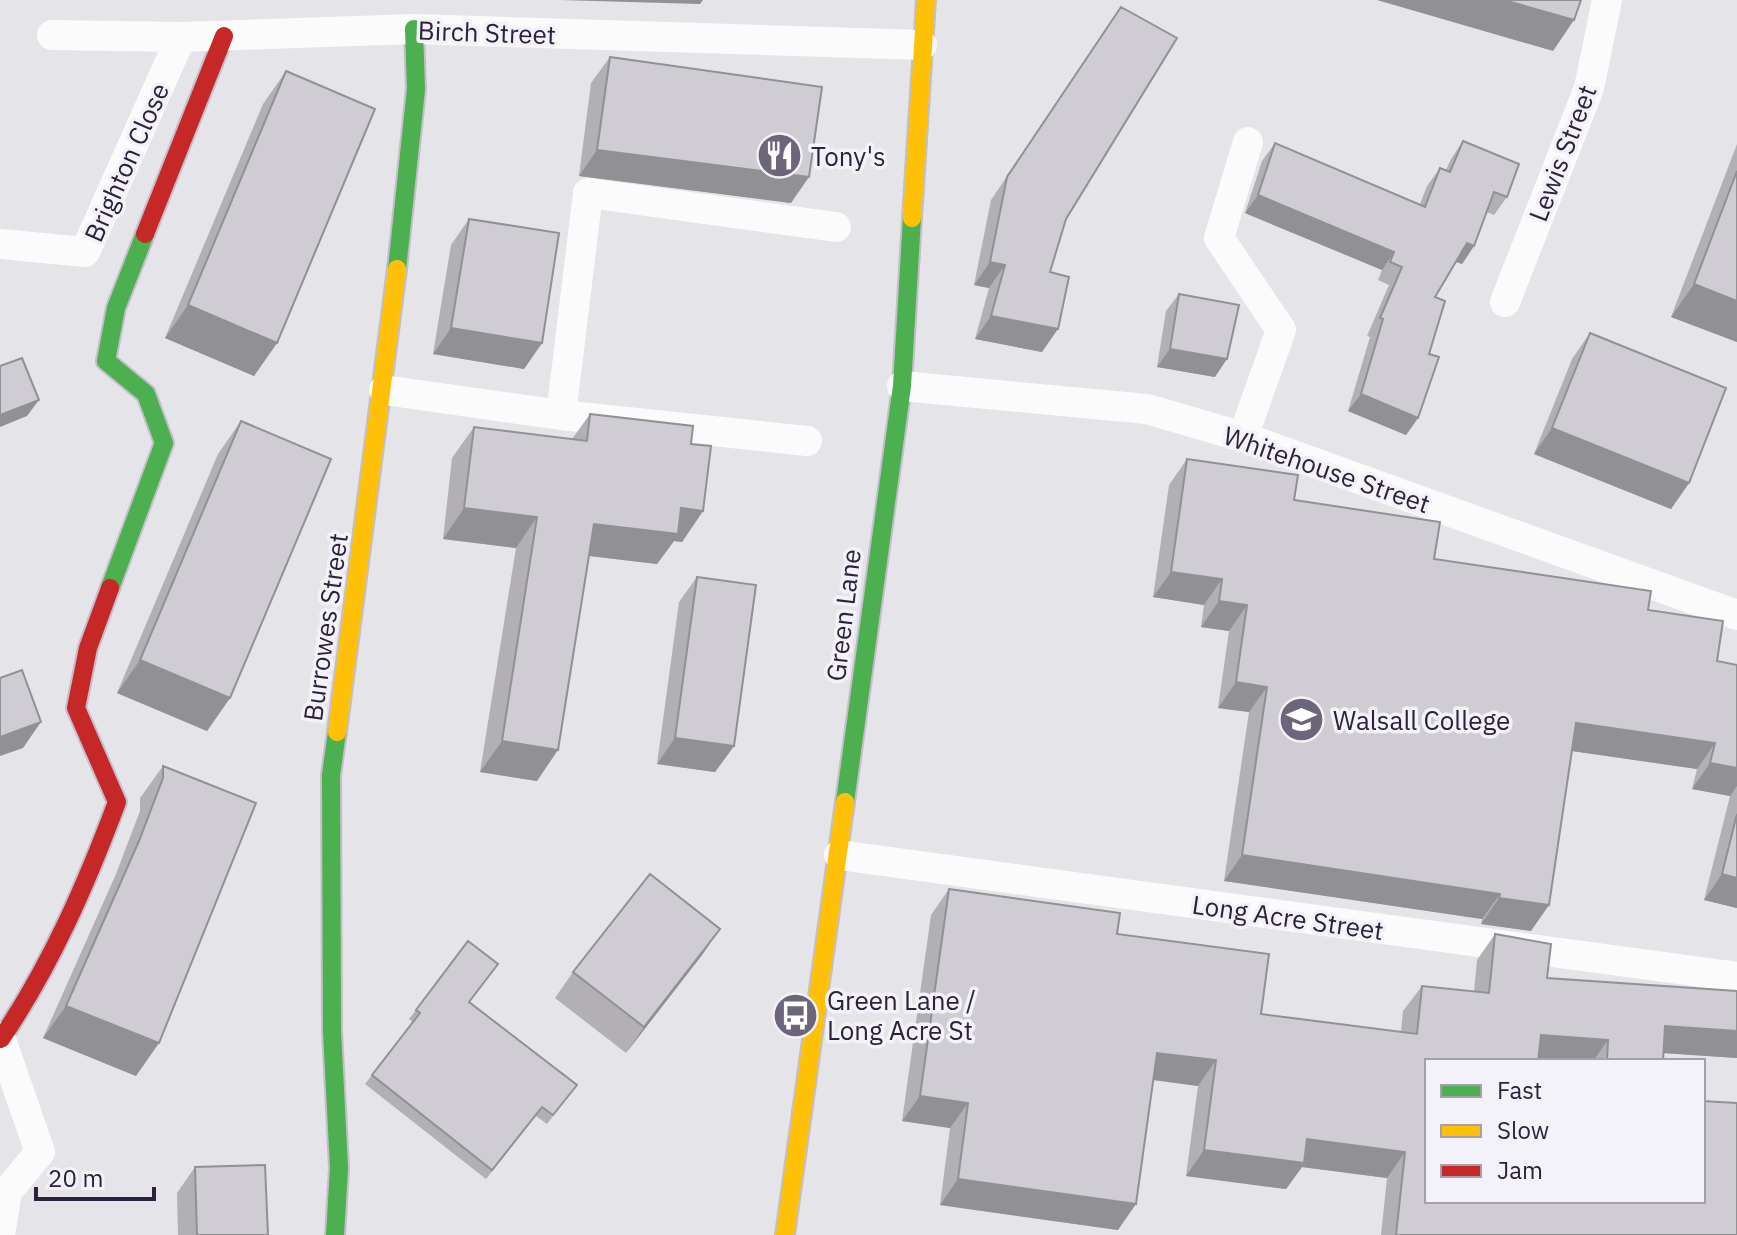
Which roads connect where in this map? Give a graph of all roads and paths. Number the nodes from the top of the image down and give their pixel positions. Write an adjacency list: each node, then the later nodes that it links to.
1 (926, 0): 7 (main road, Green Lane)
2 (1607, 0): 11 (street, Lewis Street)
3 (414, 29): 5 (street, Birch Street); 7 (street, Birch Street); 13 (main road, Burrowes Street)
4 (52, 35): 6 (street, Birch Street)
5 (224, 36): 6 (street, Birch Street); 20 (main road)
6 (181, 37): 10 (street, Brighton Close)
7 (922, 45): 12 (main road, Green Lane)
8 (1248, 142): 15 (street)
9 (836, 227): 14 (street)
10 (0, 244)
11 (1505, 302)
12 (902, 386): 15 (street, Whitehouse Street); 18 (main road, Green Lane)
13 (384, 390): 14 (street); 22 (main road, Burrowes Street)
14 (561, 415): 16 (street)
15 (1243, 437): 17 (street, Whitehouse Street)
16 (807, 441)
17 (1737, 615)
18 (839, 855): 19 (street, Long Acre Street); 23 (main road, Green Lane)
19 (1737, 977)
20 (0, 1038): 21 (street)
21 (0, 1235)
22 (335, 1235)
23 (785, 1235)

